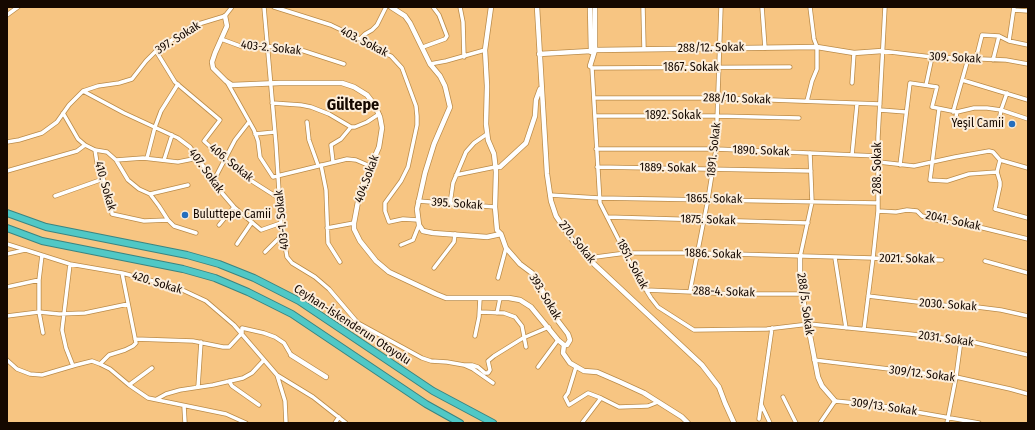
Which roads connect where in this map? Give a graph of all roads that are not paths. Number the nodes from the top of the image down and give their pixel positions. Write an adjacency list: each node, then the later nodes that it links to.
1 (18, 7): 20 (street)
2 (232, 7): 21 (street)
3 (264, 7): 27 (street, 403-1. Sokak)
4 (274, 7): 24 (street, 403. Sokak)
5 (386, 7): 24 (street)
6 (392, 7): 28 (street)
7 (433, 7): 28 (street)
8 (460, 7): 39 (street)
9 (491, 7): 33 (street, 393. Sokak)
10 (537, 7): 38 (street, 270. Sokak)
11 (590, 7): 34 (street)
12 (595, 7): 34 (street)
13 (643, 7): 32 (street)
14 (721, 7): 30 (street, 1891. Sokak)
15 (762, 7): 31 (street)
16 (810, 7): 29 (street)
17 (885, 7): 36 (street, 288. Sokak)
18 (1014, 8): 19 (street); 25 (street)
19 (1028, 11)
20 (7, 15)
21 (224, 16): 23 (street); 35 (street, 397. Sokak)
22 (999, 36): 25 (street); 42 (street); 43 (street)
23 (221, 39): 27 (street, 403-2. Sokak); 51 (street)
24 (360, 39): 140 (street, 403. Sokak)
25 (1009, 41): 26 (street)
26 (1028, 45)
27 (266, 46): 44 (street, 403-2. Sokak); 52 (street, 403-1. Sokak)
28 (423, 47): 45 (street)
29 (817, 47): 31 (street, 288/12. Sokak); 37 (street, 288/12. Sokak); 62 (street)
30 (720, 48): 31 (street, 288/12. Sokak); 32 (street, 288/12. Sokak); 49 (street, 1891. Sokak)
31 (765, 48)
32 (644, 49): 34 (street, 288/12. Sokak)
33 (485, 50): 39 (street); 85 (street, 393. Sokak)
34 (593, 50): 38 (street, 288/12. Sokak); 47 (street)
35 (156, 51): 54 (street, 406. Sokak); 57 (street, 397. Sokak)
36 (882, 51): 37 (street, 288/12. Sokak); 40 (street, 309. Sokak); 65 (street, 288. Sokak)
37 (854, 53): 53 (street)
38 (539, 54): 56 (street, 270. Sokak)
39 (464, 57): 45 (street)
40 (932, 57): 41 (street, 309. Sokak); 55 (street)
41 (968, 59): 42 (street, 309. Sokak); 50 (street)
42 (976, 59): 43 (street, 309. Sokak)
43 (993, 60): 46 (street, 309. Sokak)
44 (344, 64)
45 (430, 64): 125 (street)
46 (1028, 64)
47 (591, 67): 49 (street, 1867. Sokak); 59 (street, 1851. Sokak)
48 (790, 67): 49 (street, 1867. Sokak)
49 (719, 68): 60 (street, 1891. Sokak)
50 (962, 80): 58 (street); 70 (street)
51 (226, 81): 52 (street, 404.Sokak); 77 (street)
52 (270, 83): 63 (street, 403-1. Sokak); 72 (street, 404.Sokak)
53 (852, 83)
54 (178, 84): 80 (street); 99 (street, 406. Sokak)
55 (926, 84): 66 (street); 69 (street)
56 (541, 86): 108 (street); 120 (street, 270. Sokak)
57 (83, 91): 71 (street); 80 (street, 407. Sokak)
58 (1007, 93): 61 (street); 68 (street)
59 (594, 98): 60 (street, 288/10. Sokak); 73 (street, 1851. Sokak)
60 (718, 98): 62 (street, 288/10. Sokak); 74 (street, 1891. Sokak)
61 (1028, 100)
62 (807, 102): 64 (street, 288/10. Sokak)
63 (272, 103): 81 (street); 83 (street, 403-1. Sokak)
64 (857, 104): 65 (street, 288/10. Sokak); 93 (street)
65 (880, 104): 67 (street, 288. Sokak)
66 (939, 109): 70 (street); 103 (street)
67 (880, 110): 69 (street); 94 (street, 288. Sokak)
68 (1001, 110): 70 (street); 76 (street); 82 (street)
69 (906, 112): 105 (street)
70 (955, 112): 79 (street)
71 (63, 113): 87 (street); 88 (street)
72 (379, 114): 81 (street); 106 (street, 404.Sokak)
73 (594, 116): 74 (street, 1892. Sokak); 89 (street, 1851. Sokak)
74 (717, 116): 75 (street, 1892. Sokak); 90 (street, 1891. Sokak)
75 (799, 118)
76 (1028, 119)
77 (249, 122): 84 (street); 99 (street)
78 (307, 122): 104 (street)
79 (954, 126)
80 (155, 127): 86 (street, 407. Sokak); 95 (street)
81 (351, 127): 101 (street)
82 (998, 127)
83 (274, 132): 84 (street); 114 (street, 403-1. Sokak)
84 (255, 134): 114 (street)
85 (487, 134): 108 (street, 393. Sokak); 115 (street)
86 (172, 135): 96 (street, 407. Sokak); 98 (street)
87 (7, 142)
88 (85, 145): 91 (street); 111 (street)
89 (596, 148): 90 (street, 1890. Sokak); 107 (street, 1851. Sokak)
90 (716, 149): 92 (street, 1890. Sokak); 110 (street, 1891. Sokak)
91 (95, 150): 97 (street); 116 (street, 410. Sokak)
92 (810, 153): 93 (street, 1890. Sokak); 112 (street, 288/5. Sokak)
93 (852, 155): 94 (street, 1890. Sokak)
94 (878, 156): 102 (street, 288. Sokak)
95 (147, 158): 97 (street); 98 (street)
96 (198, 158): 98 (street); 117 (street, 407. Sokak)
97 (116, 160): 119 (street)
98 (164, 160)
99 (225, 160): 117 (street); 122 (street, 406. Sokak)
100 (1000, 160): 103 (street); 109 (street); 113 (street)
101 (333, 162): 104 (street); 106 (street)
102 (879, 162): 105 (street); 127 (street, 288. Sokak)
103 (932, 162): 105 (street); 113 (street)
104 (319, 165): 114 (street); 144 (street)
105 (900, 165)
106 (370, 166): 139 (street, 404.Sokak)
107 (597, 166): 110 (street, 1889. Sokak); 123 (street, 1851. Sokak)
108 (497, 167): 115 (street); 130 (street, 393. Sokak)
109 (1028, 168)
110 (713, 169): 112 (street, 1889. Sokak); 124 (street, 1891. Sokak)
111 (7, 171)
112 (811, 171): 126 (street, 288/5. Sokak)
113 (997, 172): 134 (street)
114 (278, 174): 122 (street, 403-1. Sokak)
115 (456, 175): 128 (street)
116 (103, 179): 121 (street); 135 (street, 410. Sokak)
117 (214, 180): 129 (street, 407. Sokak)
118 (188, 185): 119 (street)
119 (150, 194): 135 (street)
120 (550, 195): 123 (street, 1865. Sokak); 161 (street, 270. Sokak)
121 (55, 196)
122 (280, 198): 138 (street, 403-1. Sokak)
123 (599, 198): 124 (street, 1865. Sokak); 133 (street, 1851. Sokak)
124 (708, 199): 126 (street, 1865. Sokak); 136 (street, 1891. Sokak)
125 (418, 201): 128 (street, 395. Sokak); 140 (street)
126 (812, 202): 127 (street, 1865. Sokak); 141 (street, 288/5. Sokak)
127 (878, 203): 131 (street, 288. Sokak)
128 (450, 204): 130 (street, 395. Sokak)
129 (234, 206): 137 (street, 407. Sokak); 142 (street)
130 (496, 207): 148 (street, 393. Sokak)
131 (878, 211): 149 (street, 2041. Sokak); 163 (street, 288. Sokak)
132 (7, 212): 238 (highway, Ceyhan-İskenderun Otoyolu)
133 (607, 217): 136 (street, 1875. Sokak); 156 (street, 1851. Sokak)
134 (1028, 218)
135 (168, 220): 145 (street)
136 (704, 220): 141 (street, 1875. Sokak); 157 (street, 1891. Sokak)
137 (252, 222): 138 (street, 407. Sokak); 151 (street)
138 (281, 223): 146 (street, 403-1. Sokak)
139 (354, 223): 144 (street); 178 (street, 404.Sokak)
140 (419, 223): 147 (street); 152 (street)
141 (808, 223): 160 (street, 288/5. Sokak)
142 (219, 225)
143 (7, 228): 237 (highway, Ceyhan-İskenderun Otoyolu)
144 (327, 228): 166 (street)
145 (196, 232)
146 (282, 234): 155 (street); 208 (street, 403-1. Sokak)
147 (455, 234): 148 (street); 168 (street)
148 (501, 234): 153 (street, 393. Sokak)
149 (1028, 239)
150 (7, 244): 154 (street, 420. Sokak)
151 (237, 244)
152 (401, 245)
153 (506, 248): 171 (street); 200 (street, 393. Sokak)
154 (26, 250): 158 (street); 159 (street, 420. Sokak)
155 (264, 252)
156 (626, 253): 157 (street, 1886. Sokak); 161 (street, 1886. Sokak); 174 (street, 1851. Sokak)
157 (698, 253): 160 (street, 1886. Sokak); 175 (street, 1891. Sokak)
158 (7, 254)
159 (42, 255): 167 (street, 420. Sokak); 172 (street)
160 (800, 257): 162 (street, 1886. Sokak); 176 (street, 288/5. Sokak)
161 (588, 258): 241 (street, 270. Sokak)
162 (835, 258): 163 (street, 2021. Sokak); 190 (street)
163 (873, 258): 164 (street, 2021. Sokak); 177 (street, 288. Sokak)
164 (942, 260)
165 (985, 261): 170 (street)
166 (340, 262)
167 (70, 264): 169 (street, 420. Sokak); 184 (street)
168 (434, 268)
169 (122, 273): 180 (street); 193 (street, 420. Sokak)
170 (1028, 273)
171 (498, 278)
172 (39, 280): 173 (street); 181 (street)
173 (7, 287)
174 (646, 290): 175 (street, 288-4. Sokak); 189 (street, 1851. Sokak)
175 (690, 291): 176 (street, 288-4. Sokak)
176 (802, 294): 187 (street, 288/5. Sokak)
177 (868, 296): 186 (street, 2030. Sokak); 191 (street, 288. Sokak)
178 (480, 298): 179 (street, 404.Sokak); 182 (street)
179 (500, 298): 183 (street); 188 (street, 404.Sokak)
180 (128, 304): 184 (street); 196 (street)
181 (39, 312): 184 (street); 185 (street); 192 (street)
182 (480, 312): 183 (street); 194 (street)
183 (497, 313): 195 (street)
184 (64, 314): 209 (street)
185 (7, 316)
186 (1028, 316)
187 (809, 324): 189 (street, 1851. Sokak); 190 (street, 1851. Sokak); 206 (street, 288/5. Sokak)
188 (548, 327): 195 (street); 197 (street, 404.Sokak)
189 (772, 328): 226 (street)
190 (846, 328): 191 (street, 2031. Sokak)
191 (864, 329): 198 (street, 2031. Sokak)
192 (43, 333)
193 (242, 334): 199 (street); 202 (street); 205 (street, 420. Sokak)
194 (475, 336)
195 (523, 338): 201 (street); 208 (street)
196 (135, 339): 199 (street); 207 (street)
197 (558, 340): 200 (street, 404.Sokak); 210 (street)
198 (961, 340): 203 (street, 2031. Sokak); 215 (street)
199 (200, 342): 219 (street)
200 (564, 345): 211 (street, 393. Sokak)
201 (526, 347)
202 (291, 355): 214 (street)
203 (1028, 355)
204 (7, 360): 209 (street)
205 (264, 360): 213 (street, 420. Sokak); 216 (street)
206 (814, 360): 215 (street, 309/12. Sokak); 224 (street, 288/5. Sokak)
207 (100, 364): 209 (street); 218 (street)
208 (464, 365): 217 (street, 403-1. Sokak)
209 (72, 366)
210 (538, 367)
211 (576, 367): 222 (street); 225 (street)
212 (152, 368): 218 (street)
213 (277, 375): 229 (street); 234 (street, 420. Sokak)
214 (326, 377)
215 (956, 377): 220 (street, 309/12. Sokak); 230 (street)
216 (229, 381): 219 (street); 227 (street)
217 (493, 383)
218 (129, 385): 223 (street)
219 (198, 387): 223 (street)
220 (1028, 394)
221 (783, 397): 243 (street)
222 (601, 398): 225 (street); 239 (street)
223 (157, 400): 228 (street)
224 (835, 401): 230 (street, 309/13. Sokak); 244 (street)
225 (658, 402): 240 (street)
226 (761, 404): 231 (street); 242 (street)
227 (259, 405)
228 (184, 406): 232 (street); 233 (street)
229 (339, 417): 235 (street); 236 (street)
230 (948, 417): 245 (street); 246 (street, 309/13. Sokak)
231 (759, 419)
232 (185, 423)
233 (246, 423)
234 (286, 423)
235 (335, 423)
236 (346, 423)
237 (460, 423)
238 (493, 423)
239 (582, 423)
240 (688, 423)
241 (734, 423)
242 (770, 423)
243 (796, 423)
244 (820, 423)
245 (947, 423)
246 (979, 423)

